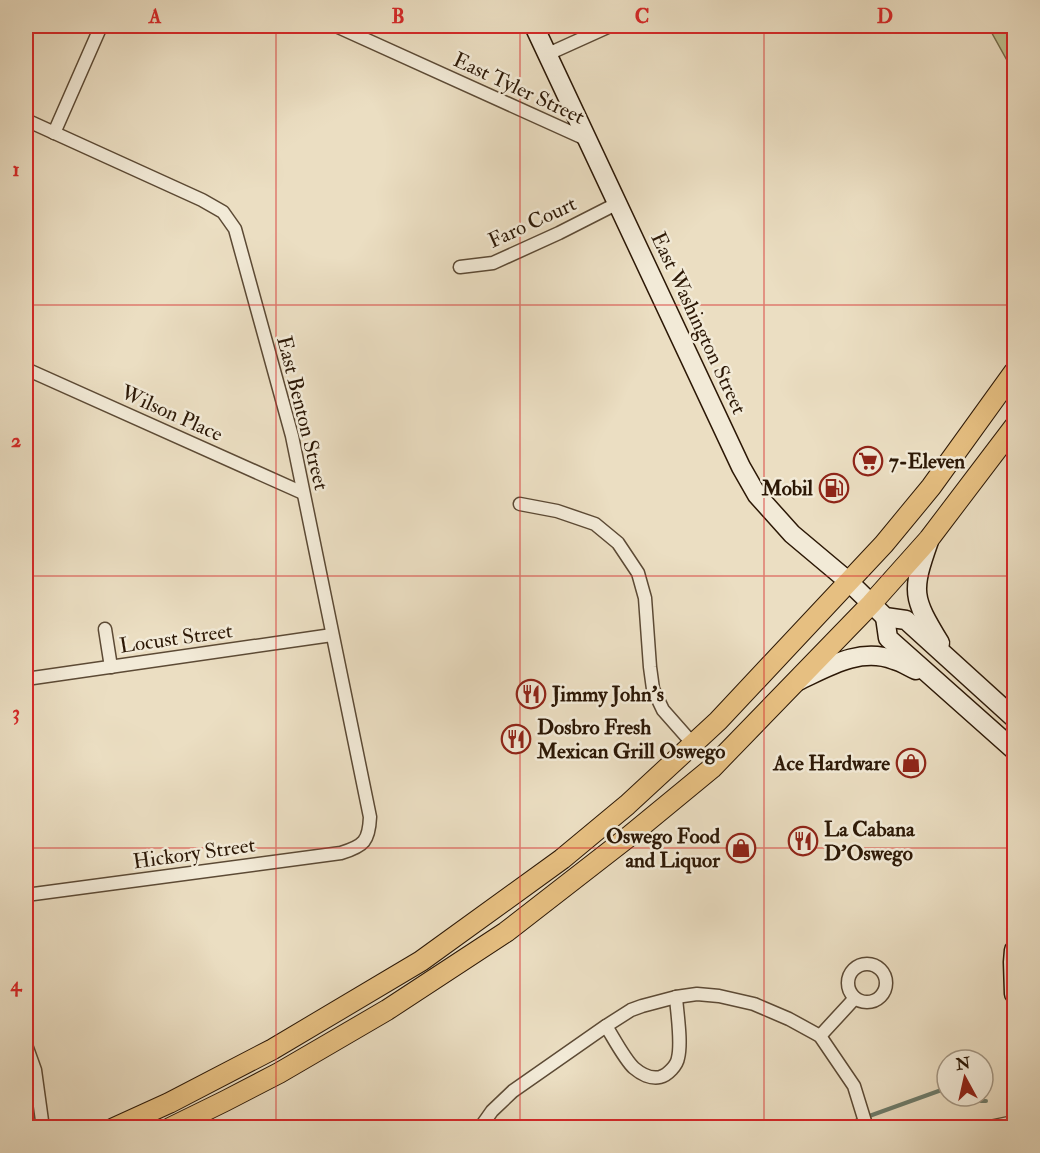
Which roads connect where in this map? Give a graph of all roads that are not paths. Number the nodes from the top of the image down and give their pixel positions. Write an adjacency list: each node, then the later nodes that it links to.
1 (101, 26): 7 (street)
2 (336, 26): 8 (street, East Tyler Street)
3 (534, 26): 5 (street, East Washington Street)
4 (610, 26): 5 (street)
5 (549, 54): 8 (street, East Washington Street)
6 (26, 120): 7 (street, East Benton Street)
7 (54, 134): 14 (street, East Benton Street)
8 (588, 140): 9 (street, East Washington Street)
9 (618, 203): 10 (street, Faro Court); 17 (street, East Washington Street)
10 (459, 267)
11 (26, 369): 14 (street, Wilson Place)
12 (1014, 372): 17 (main road)
13 (1013, 434): 16 (main road)
14 (303, 493): 20 (street, East Benton Street)
15 (520, 504): 27 (street)
16 (929, 539): 18 (main road); 21 (street)
17 (848, 581): 18 (street, East Washington Street); 27 (main road)
18 (878, 610): 21 (street); 24 (street); 25 (main road)
19 (105, 630): 22 (street)
20 (332, 635): 22 (street, Locust Street); 29 (street, East Benton Street)
21 (951, 660): 26 (street)
22 (111, 667): 23 (street, Locust Street)
23 (26, 679)
24 (933, 679): 25 (street); 28 (street)
25 (794, 683): 42 (main road)
26 (1014, 718)
27 (693, 744): 41 (main road)
28 (1014, 750)
29 (365, 840): 30 (street, Hickory Street)
30 (26, 895)
31 (1014, 950): 32 (street)
32 (1014, 994)
33 (676, 997): 35 (street); 35 (street); 36 (street)
34 (855, 998): 36 (street)
35 (606, 1026): 43 (street)
36 (820, 1036): 39 (street)
37 (26, 1045): 40 (street)
38 (1014, 1122): 44 (street)
39 (867, 1126)
40 (42, 1128)
41 (114, 1128)
42 (170, 1128)
43 (480, 1128)
44 (985, 1128)

